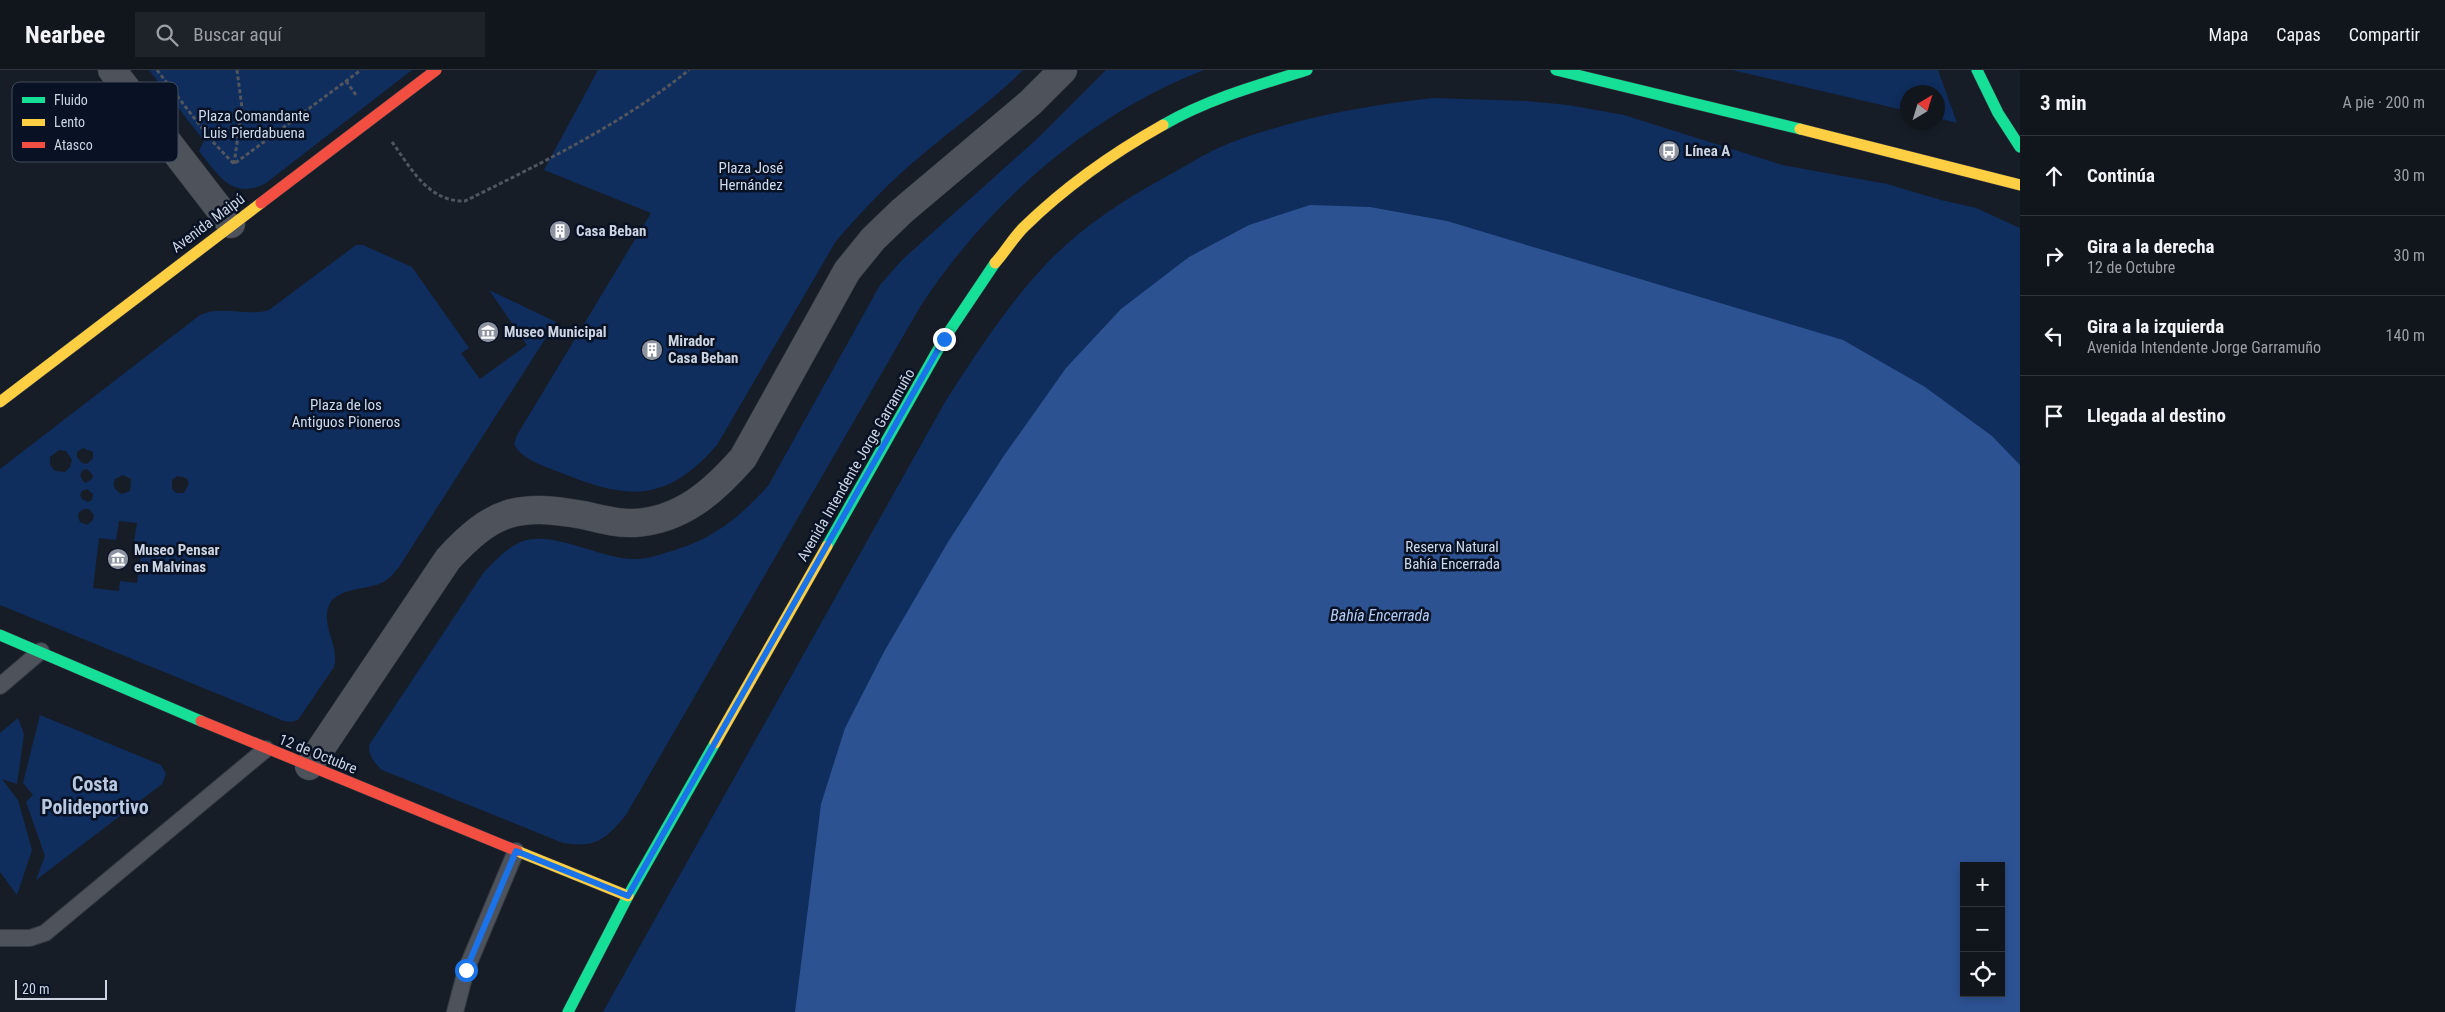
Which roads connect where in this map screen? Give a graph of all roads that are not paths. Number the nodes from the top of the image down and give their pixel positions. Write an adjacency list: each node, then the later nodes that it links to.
1 (112, 70): 7 (street)
2 (436, 70): 11 (main road, Avenida Maipú)
3 (1063, 70): 17 (street)
4 (1300, 70): 19 (main road, Avenida Intendente Jorge Garramuño)
5 (1556, 70): 10 (main road)
6 (1977, 70): 8 (main road)
7 (121, 82)
8 (2020, 147)
9 (178, 155): 11 (street)
10 (2020, 185)
11 (231, 224): 12 (main road, Avenida Maipú)
12 (0, 402)
13 (0, 635): 14 (main road, 12 de Octubre)
14 (41, 652): 15 (lane); 16 (main road, 12 de Octubre)
15 (0, 686)
16 (266, 749): 17 (main road, 12 de Octubre); 20 (lane)
17 (309, 766): 18 (main road, 12 de Octubre)
18 (516, 851): 19 (main road, 12 de Octubre); 21 (lane)
19 (628, 896): 22 (main road, Avenida Intendente Jorge Garramuño)
20 (0, 938)
21 (454, 1012)
22 (568, 1012)

